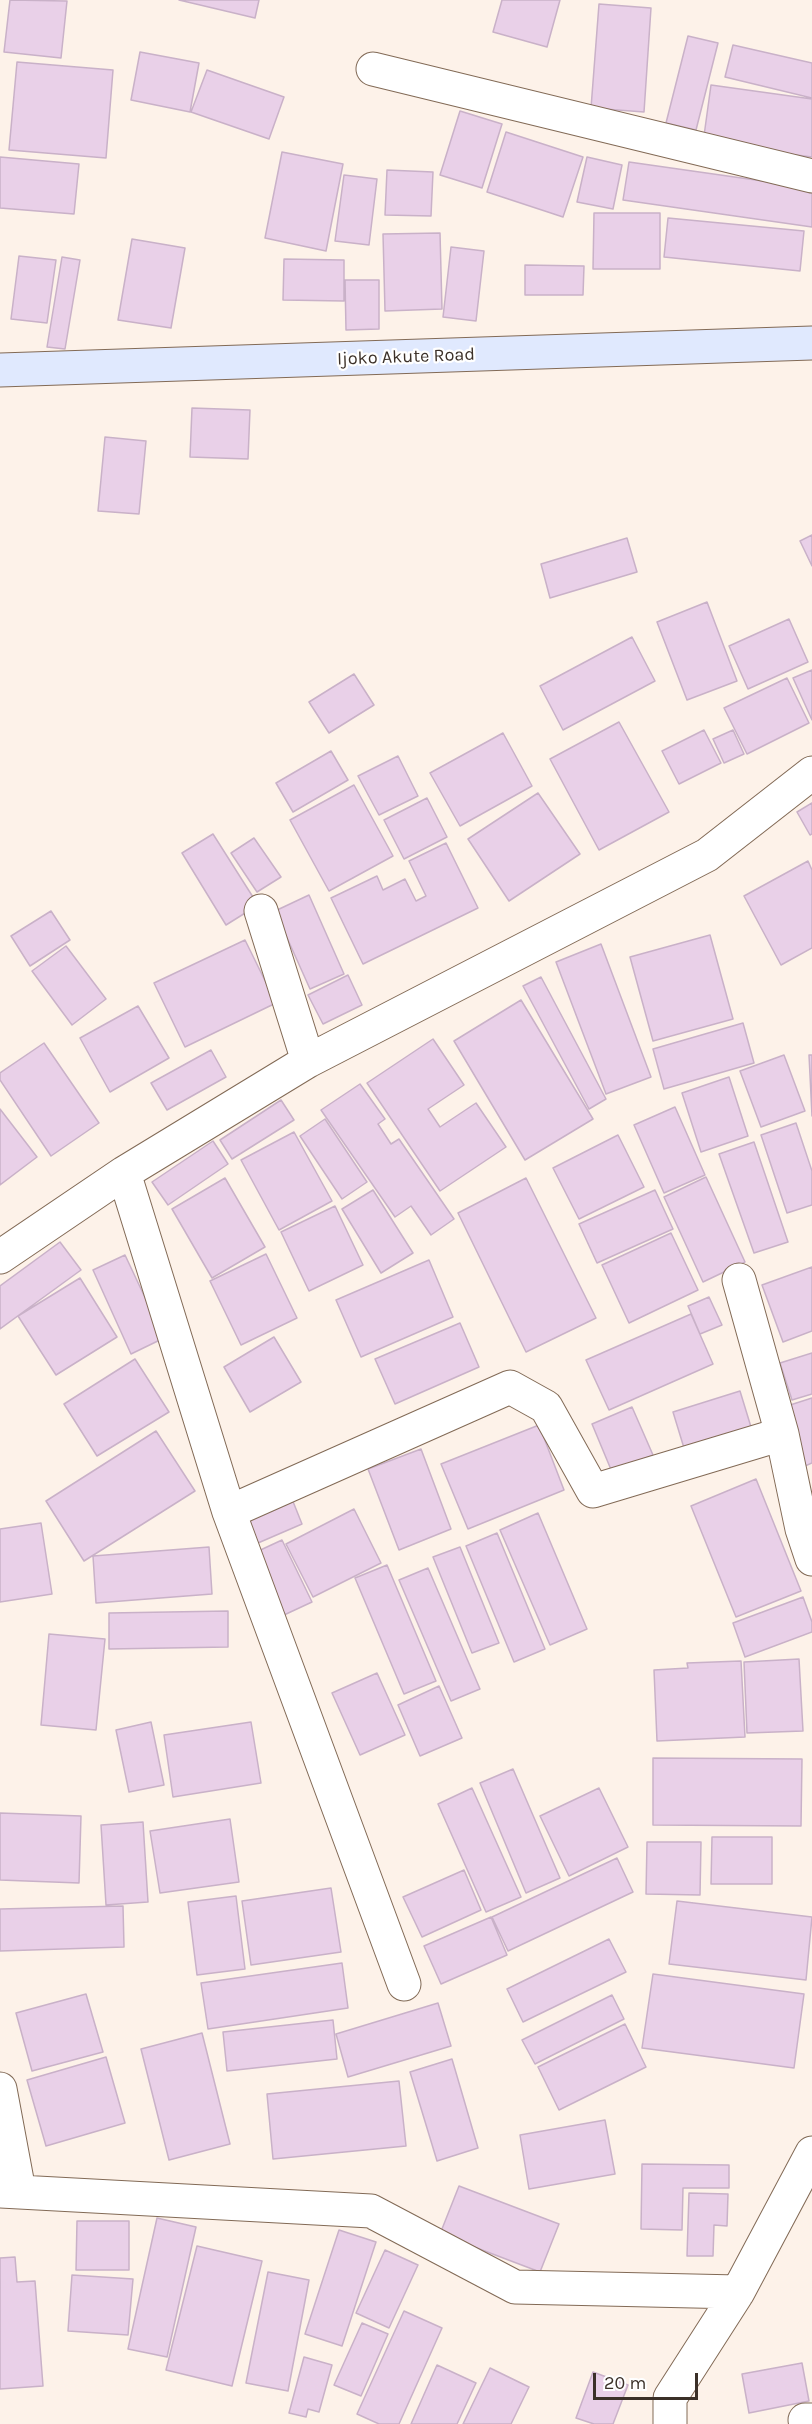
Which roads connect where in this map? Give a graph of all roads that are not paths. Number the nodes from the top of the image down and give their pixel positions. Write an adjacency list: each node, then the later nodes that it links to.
1 (373, 69): 2 (street)
2 (812, 176)
3 (812, 344): 4 (main road, Ijoko Akute Road)
4 (0, 370)
5 (812, 773): 7 (street)
6 (261, 911): 7 (street)
7 (308, 1061): 8 (street)
8 (124, 1173): 9 (street); 12 (street)
9 (0, 1257)
10 (739, 1280): 11 (street)
11 (782, 1434): 12 (street); 13 (street)
12 (229, 1512): 14 (street)
13 (812, 1559)
14 (404, 1984)
15 (0, 2089): 17 (street)
16 (812, 2153): 18 (street)
17 (10, 2191): 18 (street)
18 (738, 2292): 19 (street)
19 (670, 2424)

